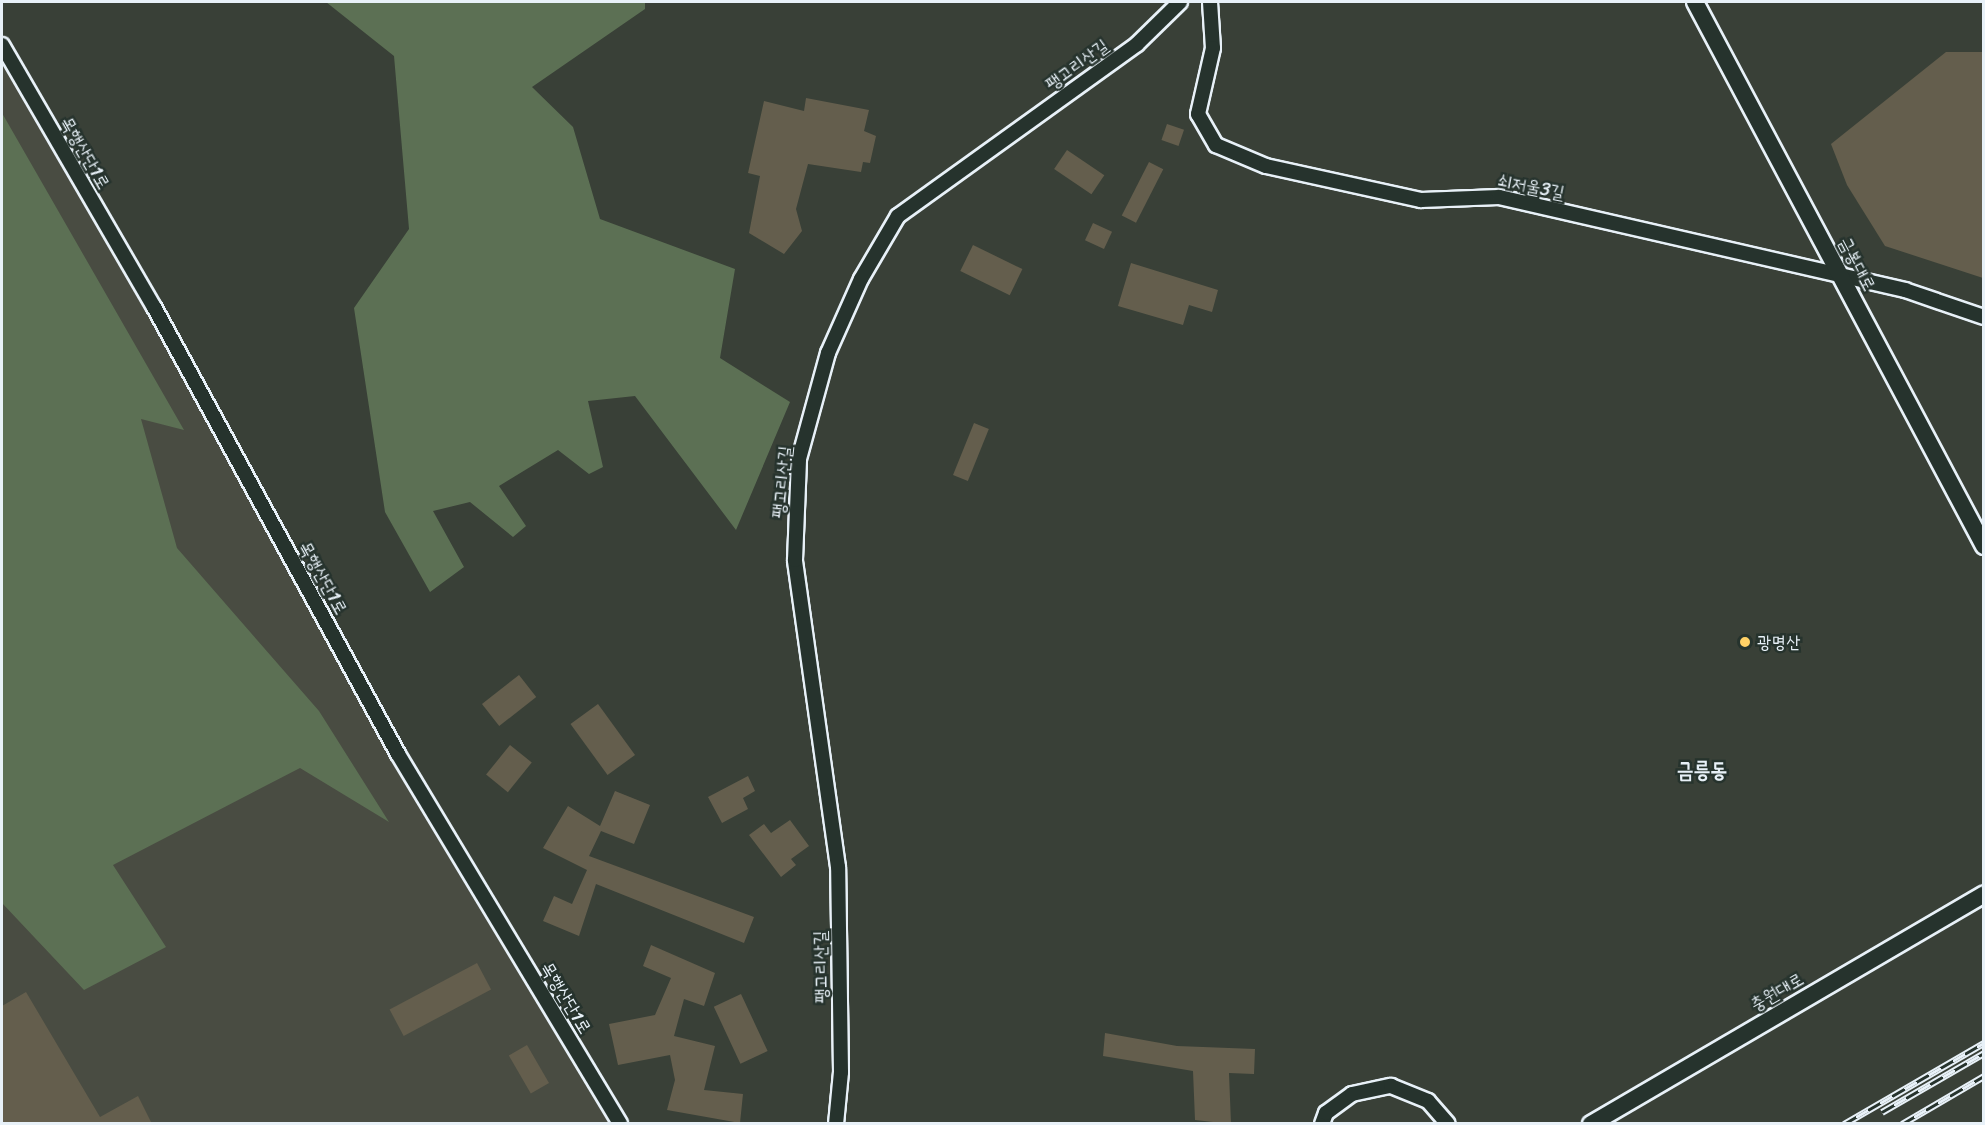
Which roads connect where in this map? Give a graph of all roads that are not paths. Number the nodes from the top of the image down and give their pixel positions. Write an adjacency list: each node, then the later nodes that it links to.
1 (1180, 2): 10 (street, 팽고리산길)
2 (1210, 2): 5 (street, 쇠저울3길)
3 (1695, 2): 5 (street, 금봉대로)
4 (2, 45): 9 (street, 목행산단1로)
5 (1842, 278): 6 (street, 쇠저울3길); 7 (street, 금봉대로)
6 (1983, 317)
7 (1983, 546)
8 (1983, 894): 13 (street, 충원대로)
9 (620, 1124)
10 (836, 1124)
11 (1322, 1124): 12 (street)
12 (1448, 1124)
13 (1591, 1124)

